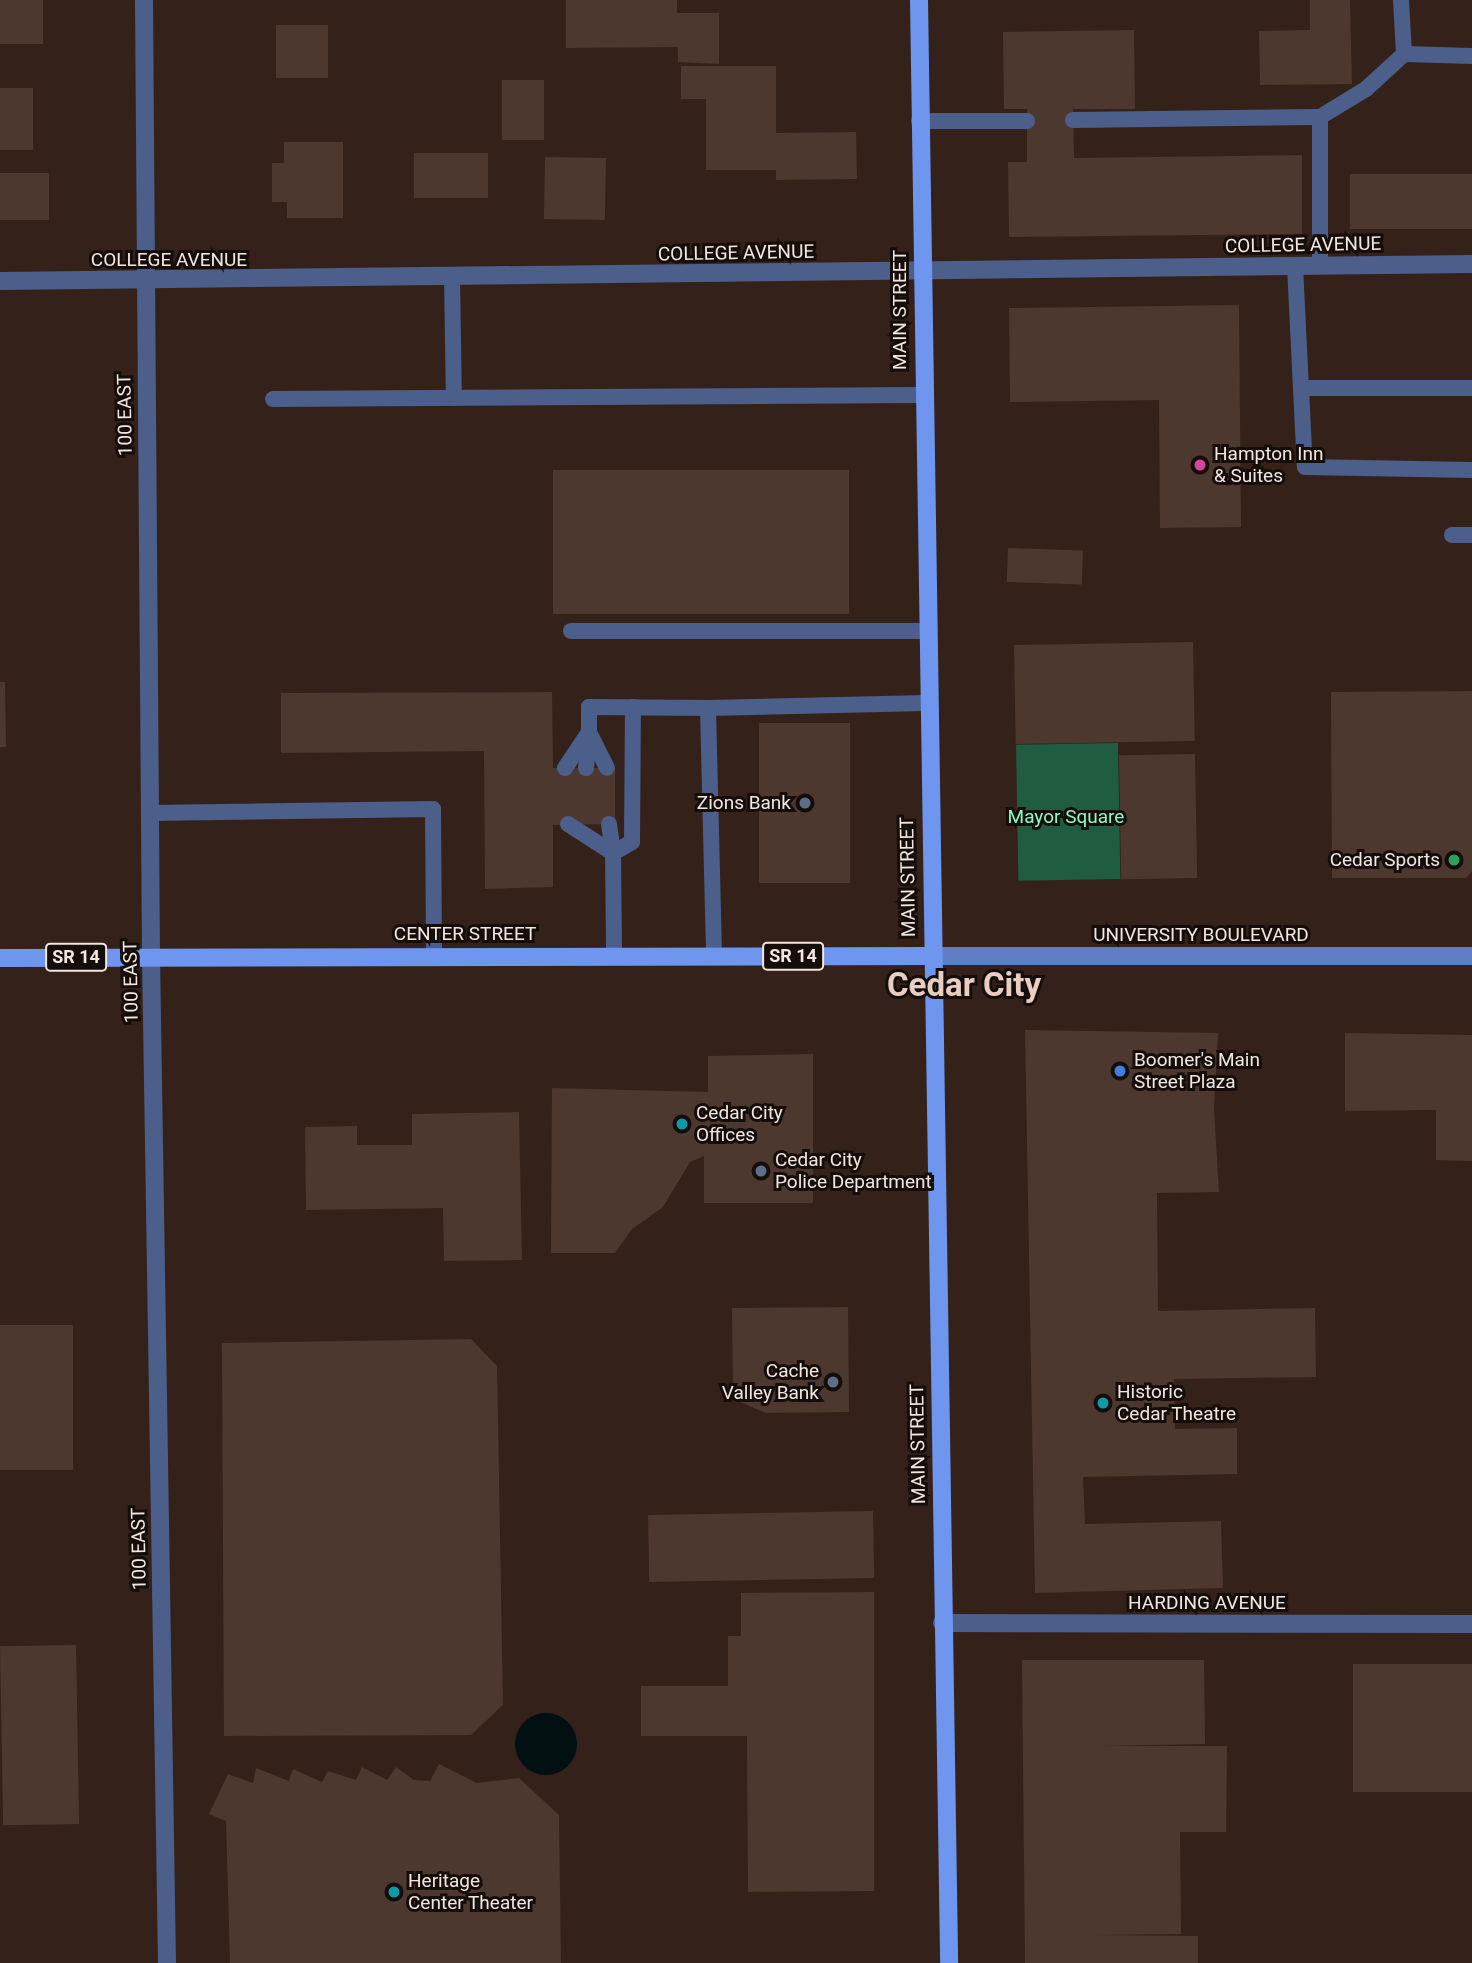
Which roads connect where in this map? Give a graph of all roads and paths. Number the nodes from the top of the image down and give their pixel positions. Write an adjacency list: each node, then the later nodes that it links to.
1 (144, 0): 16 (street, 100 EAST)
2 (919, 0): 8 (main road, MAIN STREET)
3 (1401, 0): 4 (lane)
4 (1404, 54): 5 (lane); 6 (lane)
5 (1472, 55)
6 (1320, 117): 7 (lane); 12 (lane)
7 (1073, 120)
8 (919, 121): 9 (lane); 13 (main road, MAIN STREET)
9 (1027, 121)
10 (1472, 264): 12 (street, COLLEGE AVENUE)
11 (1295, 266): 12 (street, COLLEGE AVENUE); 13 (street, COLLEGE AVENUE); 17 (lane)
12 (1320, 266)
13 (921, 272): 14 (street, COLLEGE AVENUE); 19 (main road, MAIN STREET)
14 (452, 277): 16 (street, COLLEGE AVENUE); 20 (lane)
15 (0, 281): 16 (street, COLLEGE AVENUE)
16 (145, 282): 34 (street, 100 EAST)
17 (1301, 388): 18 (lane); 22 (lane)
18 (1472, 388)
19 (922, 395): 20 (lane); 26 (main road, MAIN STREET)
20 (454, 398): 21 (lane)
21 (273, 399)
22 (1472, 470)
23 (1452, 535): 24 (lane)
24 (1472, 535)
25 (571, 631): 26 (lane)
26 (925, 631): 27 (main road, MAIN STREET)
27 (926, 703): 29 (lane); 43 (main road, MAIN STREET)
28 (633, 707): 29 (lane); 30 (lane); 38 (lane)
29 (708, 708): 42 (lane)
30 (589, 732): 31 (lane); 32 (lane); 33 (lane)
31 (565, 768)
32 (586, 768)
33 (607, 768)
34 (150, 813): 39 (lane); 40 (street, 100 EAST)
35 (568, 824): 38 (lane)
36 (589, 824): 38 (lane)
37 (609, 824): 38 (lane)
38 (613, 853): 41 (lane)
39 (433, 955): 40 (main road, CENTER STREET / SR 14); 41 (main road, CENTER STREET / SR 14)
40 (151, 956): 45 (main road, CENTER STREET / SR 14); 48 (street, 100 EAST)
41 (614, 956): 42 (main road, CENTER STREET / SR 14)
42 (714, 956): 43 (main road, CENTER STREET / SR 14)
43 (930, 956): 44 (main road, UNIVERSITY BOULEVARD); 46 (main road, MAIN STREET)
44 (1472, 956)
45 (0, 958)
46 (942, 1623): 47 (street, HARDING AVENUE); 49 (main road, MAIN STREET)
47 (1472, 1624)
48 (167, 1963)
49 (949, 1963)

